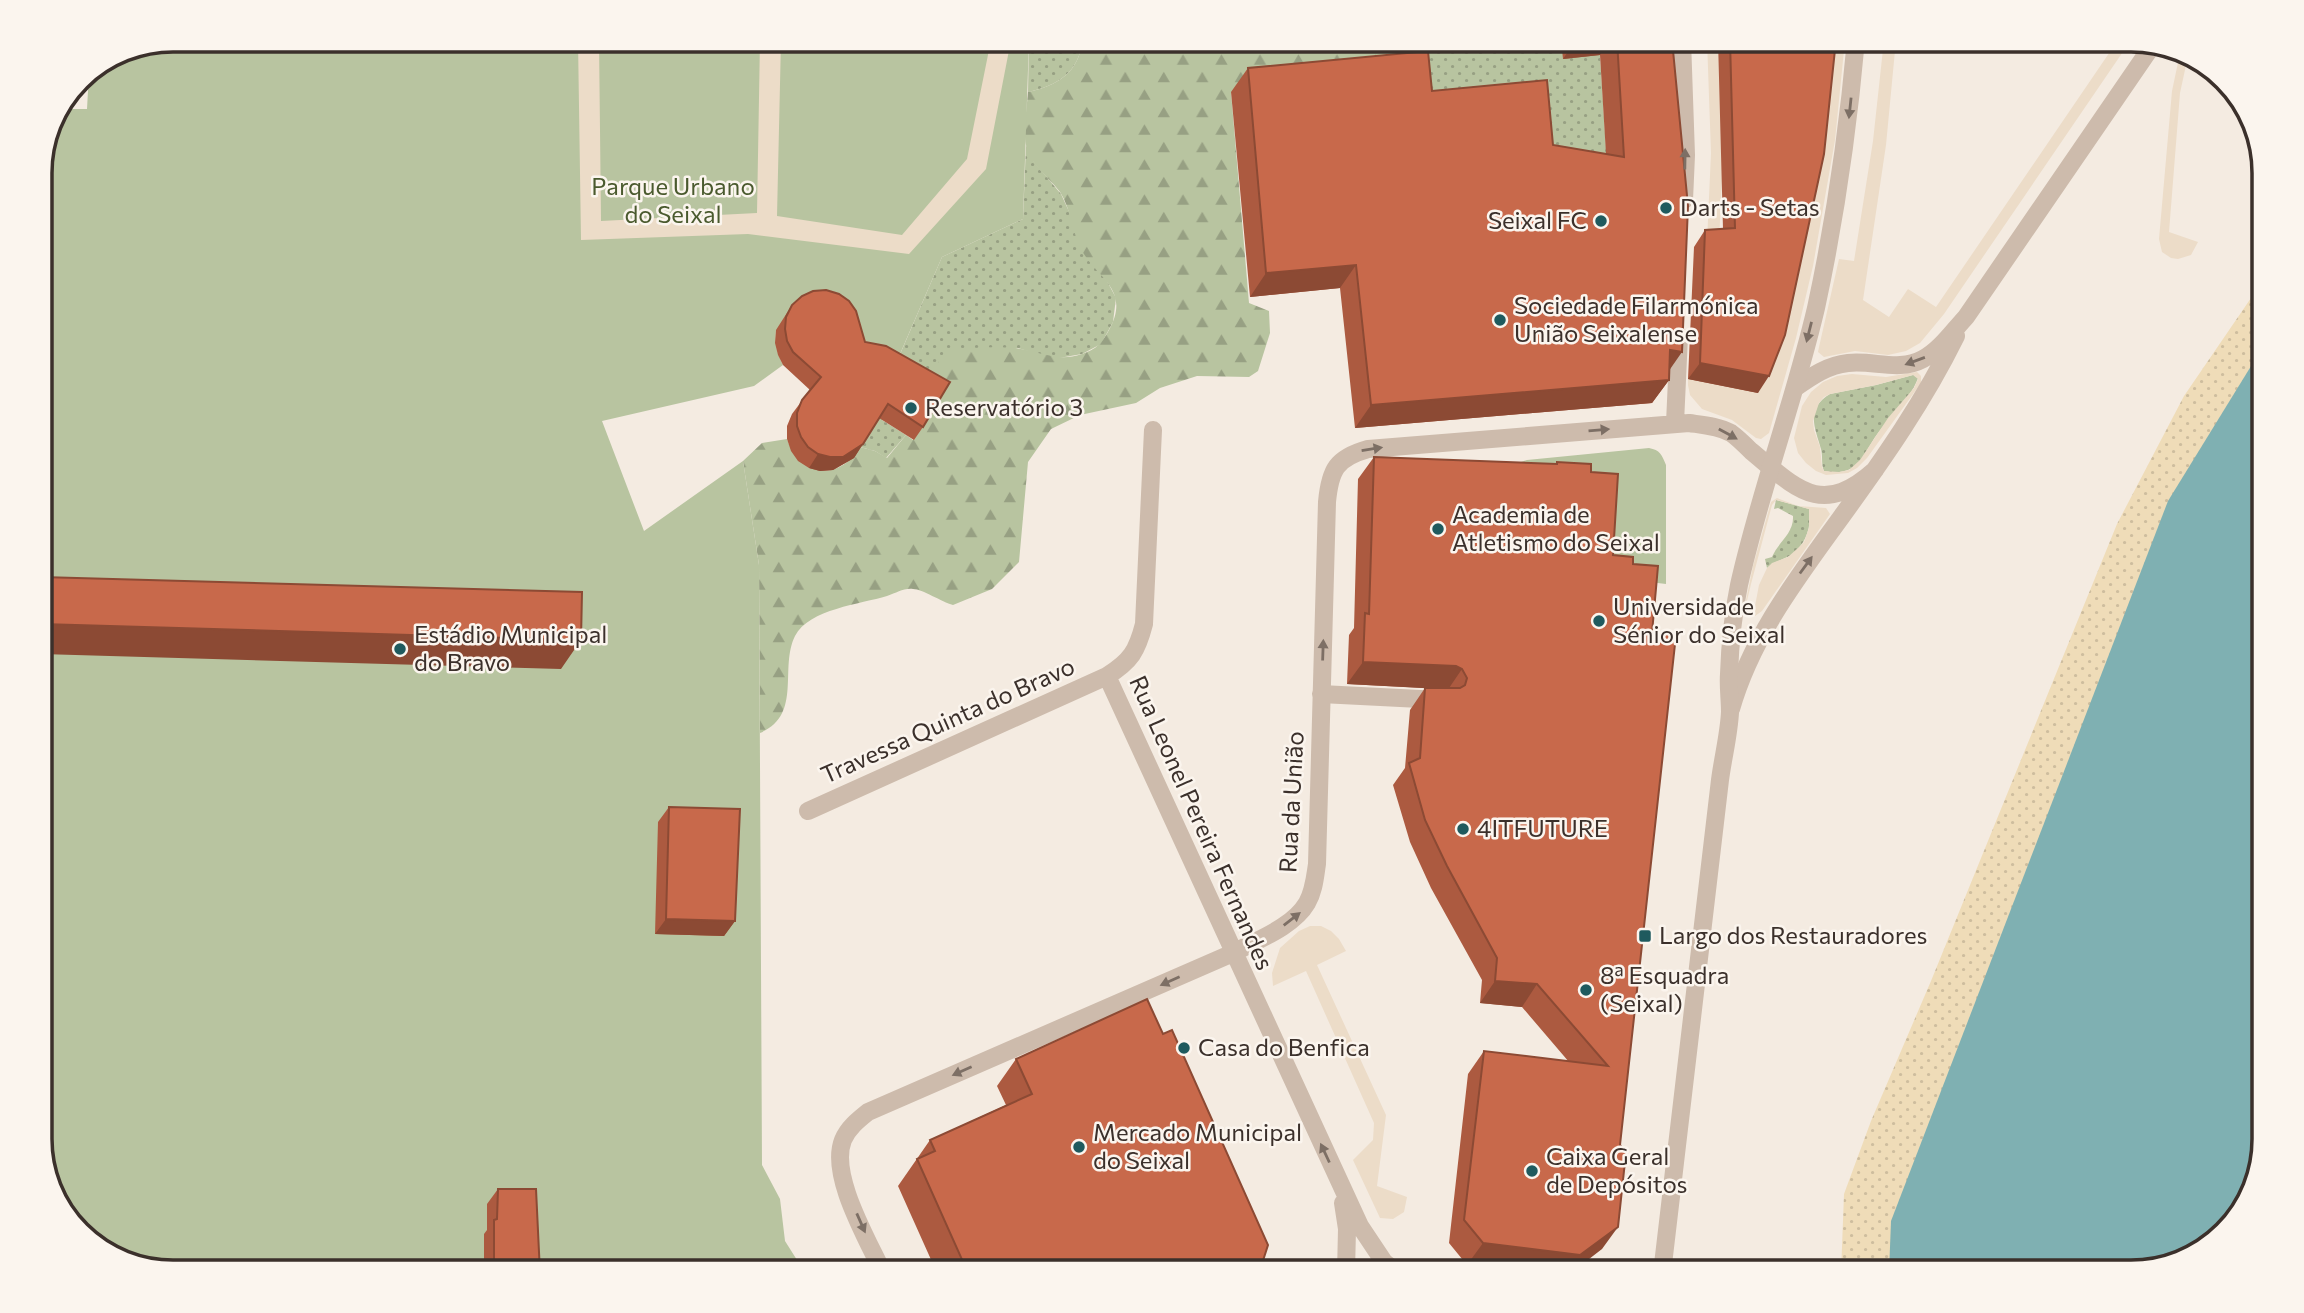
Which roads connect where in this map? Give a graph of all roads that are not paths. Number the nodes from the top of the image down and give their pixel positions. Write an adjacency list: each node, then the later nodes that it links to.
1 (1682, 52): 4 (street, one-way to 1)
2 (1855, 52): 7 (street, one-way to 7)
3 (2146, 54): 6 (street)
4 (1683, 222)
5 (1680, 316): 8 (street)
6 (1966, 317): 7 (street, one-way to 7); 11 (street)
7 (1795, 388): 10 (street)
8 (1675, 424): 10 (street, one-way to 10); 13 (street, Rua da União, one-way to 8)
9 (1153, 430): 12 (street, Rua Leonel Pereira Fernandes)
10 (1771, 468): 11 (street); 15 (street)
11 (1875, 470): 15 (street, one-way to 11)
12 (1107, 676): 16 (street, Travessa Quinta do Bravo); 17 (street, Rua Leonel Pereira Fernandes)
13 (1321, 694): 14 (street); 17 (street, Rua da União, one-way to 13)
14 (1440, 700)
15 (1730, 712): 22 (street)
16 (808, 811)
17 (1233, 953): 18 (street, Rua Leonel Pereira Fernandes, one-way to 17); 19 (street, Rua da União, one-way to 19)
18 (1342, 1188): 20 (street, Rua Leonel Pereira Fernandes); 21 (street, Rua Leonel Pereira Fernandes)
19 (877, 1260)
20 (1346, 1260)
21 (1383, 1260)
22 (1664, 1260)

